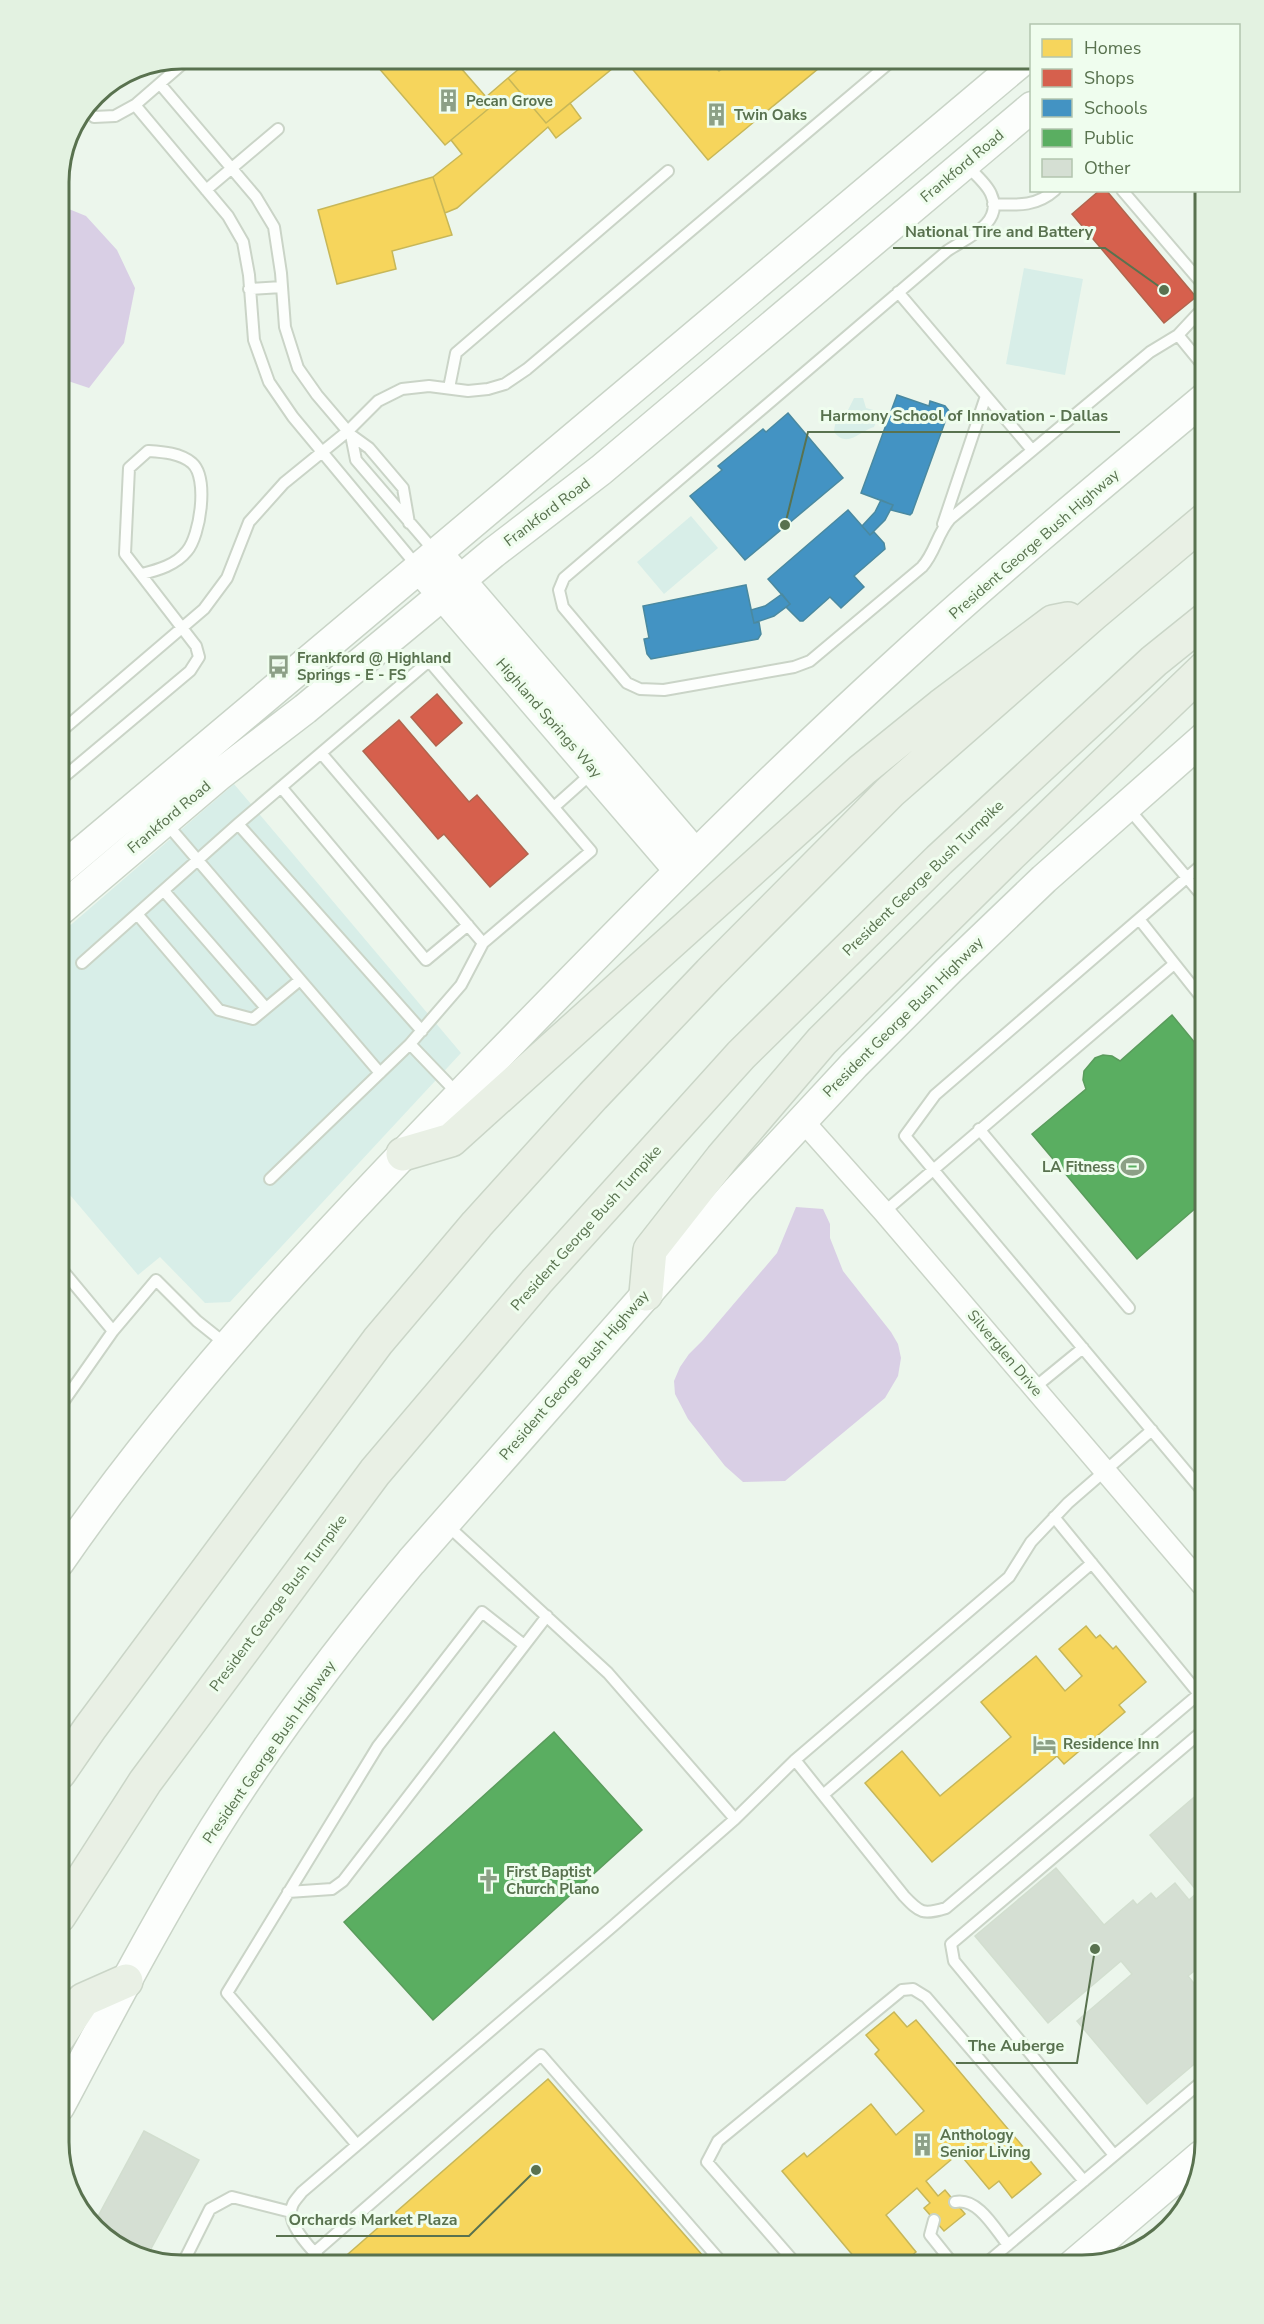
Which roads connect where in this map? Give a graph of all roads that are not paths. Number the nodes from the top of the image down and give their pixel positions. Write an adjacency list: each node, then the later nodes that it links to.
1 (176, 69): 4 (lane)
2 (882, 69): 24 (lane)
3 (1012, 69): 9 (main road, Frankford Road)
4 (160, 84): 5 (lane); 11 (lane)
5 (135, 105): 7 (lane); 13 (lane)
6 (1030, 109): 10 (main road, Frankford Road)
7 (91, 114)
8 (278, 129): 11 (lane)
9 (938, 132): 10 (main road); 33 (main road, Frankford Road)
10 (965, 163): 16 (lane); 35 (main road, Frankford Road)
11 (232, 169): 13 (lane); 18 (lane)
12 (668, 171): 24 (lane)
13 (206, 190): 19 (lane)
14 (1052, 192): 16 (lane)
15 (1124, 192): 17 (lane)
16 (993, 204): 20 (lane)
17 (1195, 274)
18 (282, 287): 19 (lane); 27 (lane)
19 (249, 289): 29 (lane)
20 (898, 292): 25 (lane); 32 (lane)
21 (1195, 317): 22 (lane)
22 (1178, 335): 23 (lane); 28 (lane)
23 (1195, 355)
24 (449, 388): 27 (lane)
25 (986, 396): 28 (lane); 32 (lane)
26 (1195, 407): 51 (main road, President George Bush Highway)
27 (349, 433): 29 (lane); 30 (lane); 30 (lane)
28 (1032, 450): 32 (lane)
29 (322, 453): 33 (lane); 37 (lane)
30 (409, 523): 33 (lane)
31 (1195, 529): 36 (highway)
32 (939, 532)
33 (427, 560): 35 (main road, Highland Springs Way); 52 (main road, Frankford Road)
34 (142, 574): 34 (lane); 37 (lane)
35 (451, 587): 43 (main road, Highland Springs Way); 48 (main road, Frankford Road)
36 (1093, 614): 73 (highway); 98 (highway)
37 (182, 628): 40 (lane); 44 (lane)
38 (1195, 629): 103 (highway, President George Bush Turnpike)
39 (1195, 678): 78 (highway)
40 (69, 724)
41 (1195, 746): 46 (main road, President George Bush Highway)
42 (321, 753): 45 (lane); 47 (lane); 60 (lane)
43 (603, 764): 47 (lane); 51 (main road, Highland Springs Way)
44 (69, 773)
45 (281, 788): 49 (lane); 60 (lane)
46 (1126, 805): 54 (lane); 71 (main road, President George Bush Highway)
47 (554, 807): 61 (lane)
48 (164, 821): 50 (lane); 57 (main road, Frankford Road)
49 (238, 824): 50 (lane); 67 (lane)
50 (198, 860): 56 (lane); 64 (lane)
51 (687, 862): 70 (main road, President George Bush Highway)
52 (69, 863)
53 (1195, 871): 54 (lane)
54 (1188, 877): 55 (lane); 59 (lane)
55 (1195, 886)
56 (164, 891): 58 (lane); 66 (lane)
57 (69, 902)
58 (137, 914): 62 (lane); 66 (lane)
59 (1139, 919): 63 (lane); 74 (lane)
60 (468, 925): 61 (lane)
61 (483, 943): 67 (lane)
62 (82, 963)
63 (1174, 964): 65 (lane); 72 (lane)
64 (300, 980): 66 (lane); 69 (lane)
65 (1195, 989)
66 (266, 1008)
67 (422, 1031): 68 (lane)
68 (410, 1044): 69 (lane); 70 (lane)
69 (380, 1073): 75 (lane)
70 (460, 1096): 73 (main road, President George Bush Highway)
71 (802, 1120): 76 (street, Silverglen Drive); 78 (main road, President George Bush Highway)
72 (979, 1129): 74 (lane); 79 (lane)
73 (403, 1154): 81 (main road, President George Bush Highway)
74 (932, 1169): 76 (lane); 82 (lane)
75 (270, 1179)
76 (884, 1212): 83 (street, Silverglen Drive)
77 (69, 1278): 80 (lane)
78 (646, 1293): 89 (main road, President George Bush Highway)
79 (1129, 1308)
80 (113, 1331): 81 (lane); 84 (lane)
81 (228, 1345): 90 (main road, President George Bush Highway)
82 (1083, 1348): 83 (lane); 85 (lane)
83 (1034, 1388): 86 (street, Silverglen Drive)
84 (69, 1394)
85 (1152, 1430): 86 (lane); 87 (lane)
86 (1106, 1472): 88 (lane); 92 (street, Silverglen Drive)
87 (1195, 1481)
88 (1054, 1517): 91 (lane); 99 (lane)
89 (444, 1522): 93 (lane); 104 (main road, President George Bush Highway)
90 (69, 1547)
91 (1092, 1563): 95 (lane); 100 (lane)
92 (1195, 1575)
93 (547, 1616): 94 (lane); 101 (lane)
94 (524, 1645): 102 (lane); 102 (lane)
95 (1195, 1688)
96 (1195, 1702): 100 (lane)
97 (1195, 1738): 109 (lane)
98 (69, 1757)
99 (795, 1761): 100 (lane); 101 (lane)
100 (822, 1795)
101 (735, 1819): 108 (lane)
102 (288, 1892): 108 (lane)
103 (69, 1899)
104 (126, 1980): 105 (highway); 106 (main road, President George Bush Highway)
105 (69, 2020)
106 (69, 2086)
107 (1195, 2089): 109 (lane)
108 (357, 2145): 113 (lane)
109 (1114, 2155): 111 (lane)
110 (1193, 2163): 124 (main road)
111 (1084, 2181): 115 (lane); 121 (lane)
112 (955, 2202): 115 (lane)
113 (291, 2212): 116 (lane); 117 (lane)
114 (934, 2220): 122 (lane)
115 (1008, 2245): 123 (lane)
116 (315, 2252): 118 (lane); 119 (lane); 120 (lane)
117 (187, 2255)
118 (313, 2255)
119 (318, 2255)
120 (715, 2255)
121 (788, 2255)
122 (946, 2255)
123 (997, 2255)
124 (1085, 2255)

